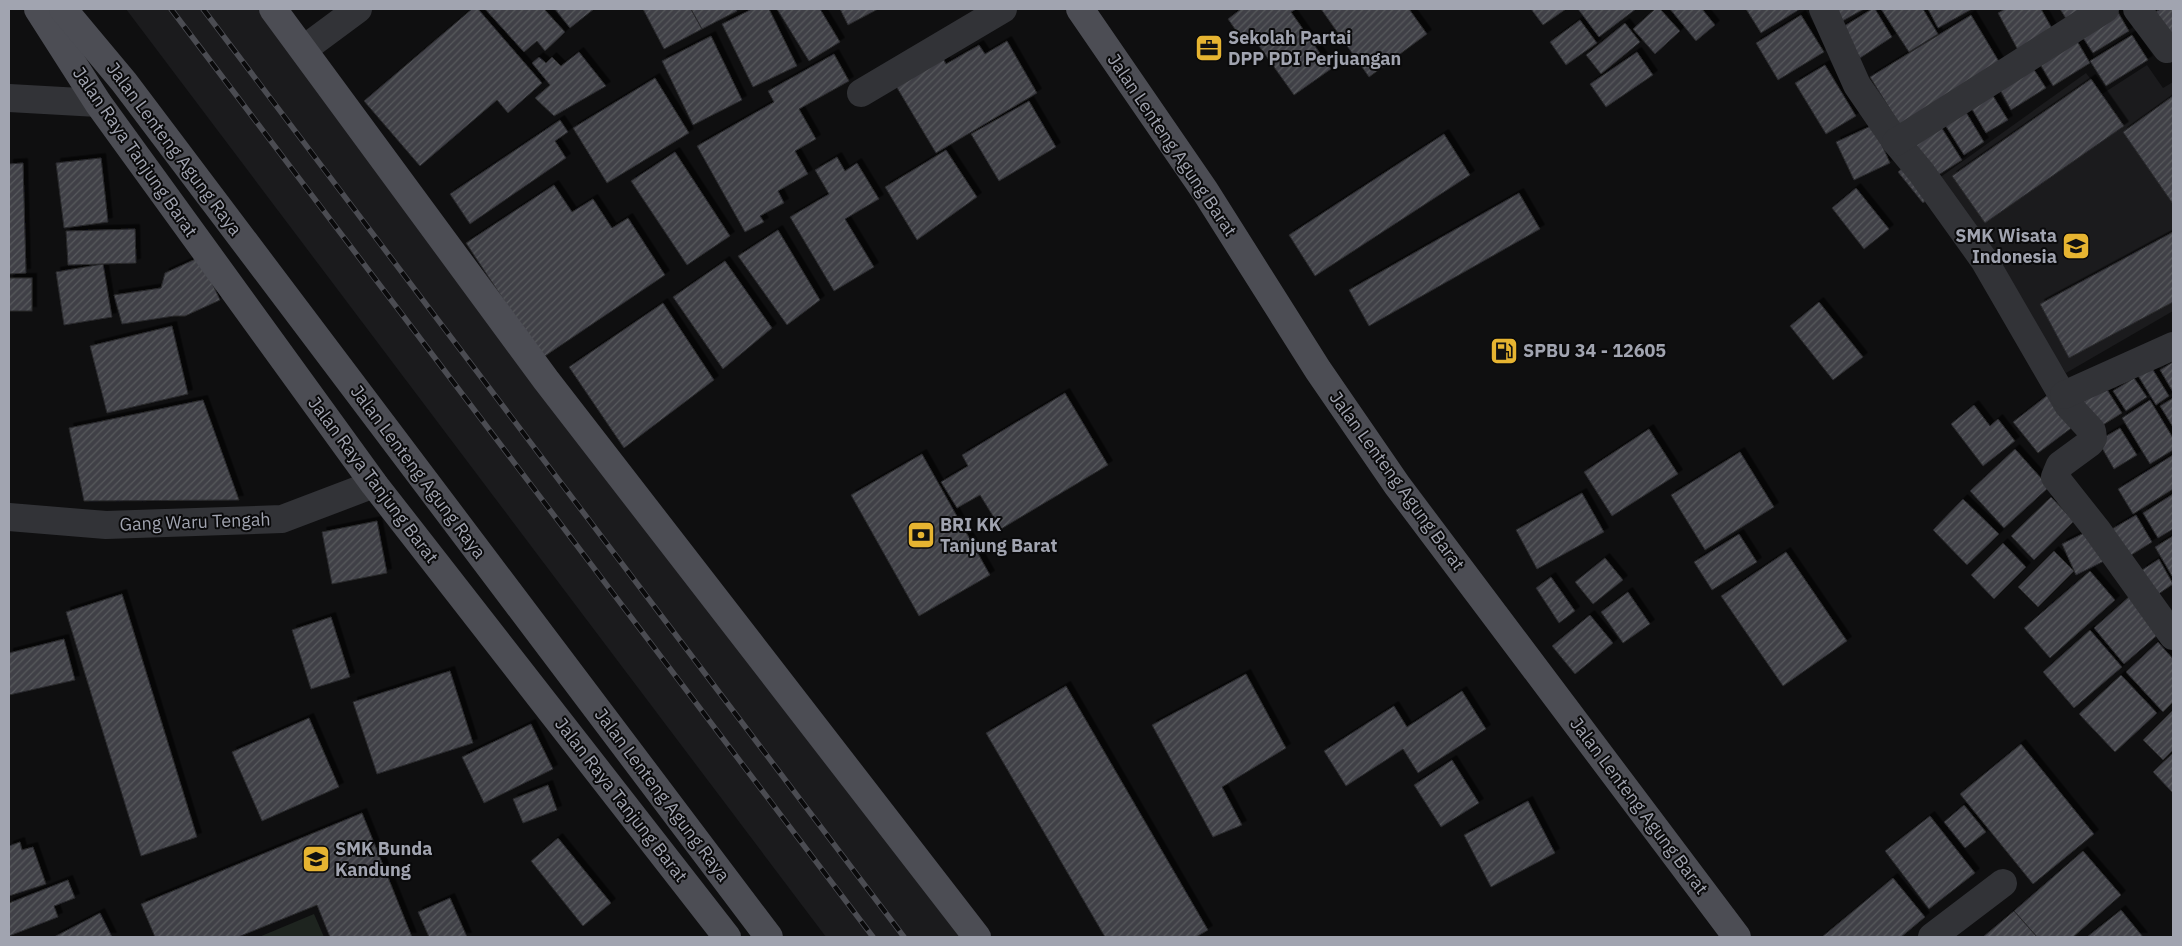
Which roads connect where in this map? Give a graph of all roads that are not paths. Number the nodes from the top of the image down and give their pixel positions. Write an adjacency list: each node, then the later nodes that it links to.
1 (38, 9): 14 (main road, Jalan Raya Tanjung Barat)
2 (63, 9): 23 (main road, Jalan Lenteng Agung Raya)
3 (273, 9): 11 (main road)
4 (358, 9): 11 (street)
5 (1003, 9): 12 (street)
6 (1080, 9): 25 (main road, Jalan Lenteng Agung Barat)
7 (1823, 9): 15 (street)
8 (2105, 9): 15 (street)
9 (2137, 9): 10 (street)
10 (2173, 46)
11 (304, 49): 24 (main road)
12 (861, 93)
13 (9, 98): 14 (street)
14 (98, 103): 18 (main road, Jalan Raya Tanjung Barat)
15 (1896, 142): 17 (street)
16 (2173, 346): 17 (street)
17 (2064, 395): 20 (street)
18 (374, 484): 19 (street, Gang Waru Tengah); 22 (main road, Jalan Raya Tanjung Barat)
19 (9, 518)
20 (2173, 636)
21 (2003, 883): 26 (street)
22 (727, 937)
23 (769, 937)
24 (976, 937)
25 (1737, 937)
26 (1932, 937)

